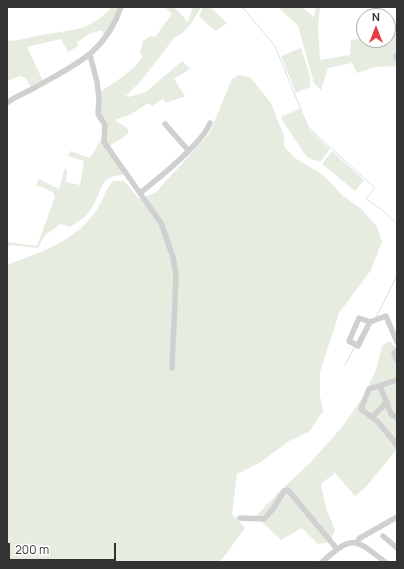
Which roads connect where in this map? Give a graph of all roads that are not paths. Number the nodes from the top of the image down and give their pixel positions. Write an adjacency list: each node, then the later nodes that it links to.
1 (121, 7): 2 (street)
2 (90, 55): 5 (street); 9 (street)
3 (397, 55): 4 (street)
4 (397, 59)
5 (7, 103)
6 (210, 123): 8 (street)
7 (165, 124): 8 (street)
8 (188, 150): 9 (street)
9 (140, 193): 14 (street)
10 (370, 322): 10 (street); 11 (street)
11 (397, 342)
12 (397, 351): 13 (street)
13 (397, 360)
14 (172, 368)
15 (397, 380): 16 (street)
16 (380, 386): 17 (street); 18 (street)
17 (387, 402): 18 (street); 19 (street)
18 (372, 417): 20 (street)
19 (397, 418)
20 (397, 445)
21 (397, 517): 24 (street)
22 (240, 518): 26 (street)
23 (383, 536): 25 (street)
24 (357, 542): 26 (street); 28 (street)
25 (397, 548)
26 (337, 549): 27 (street)
27 (322, 562)
28 (385, 562)

